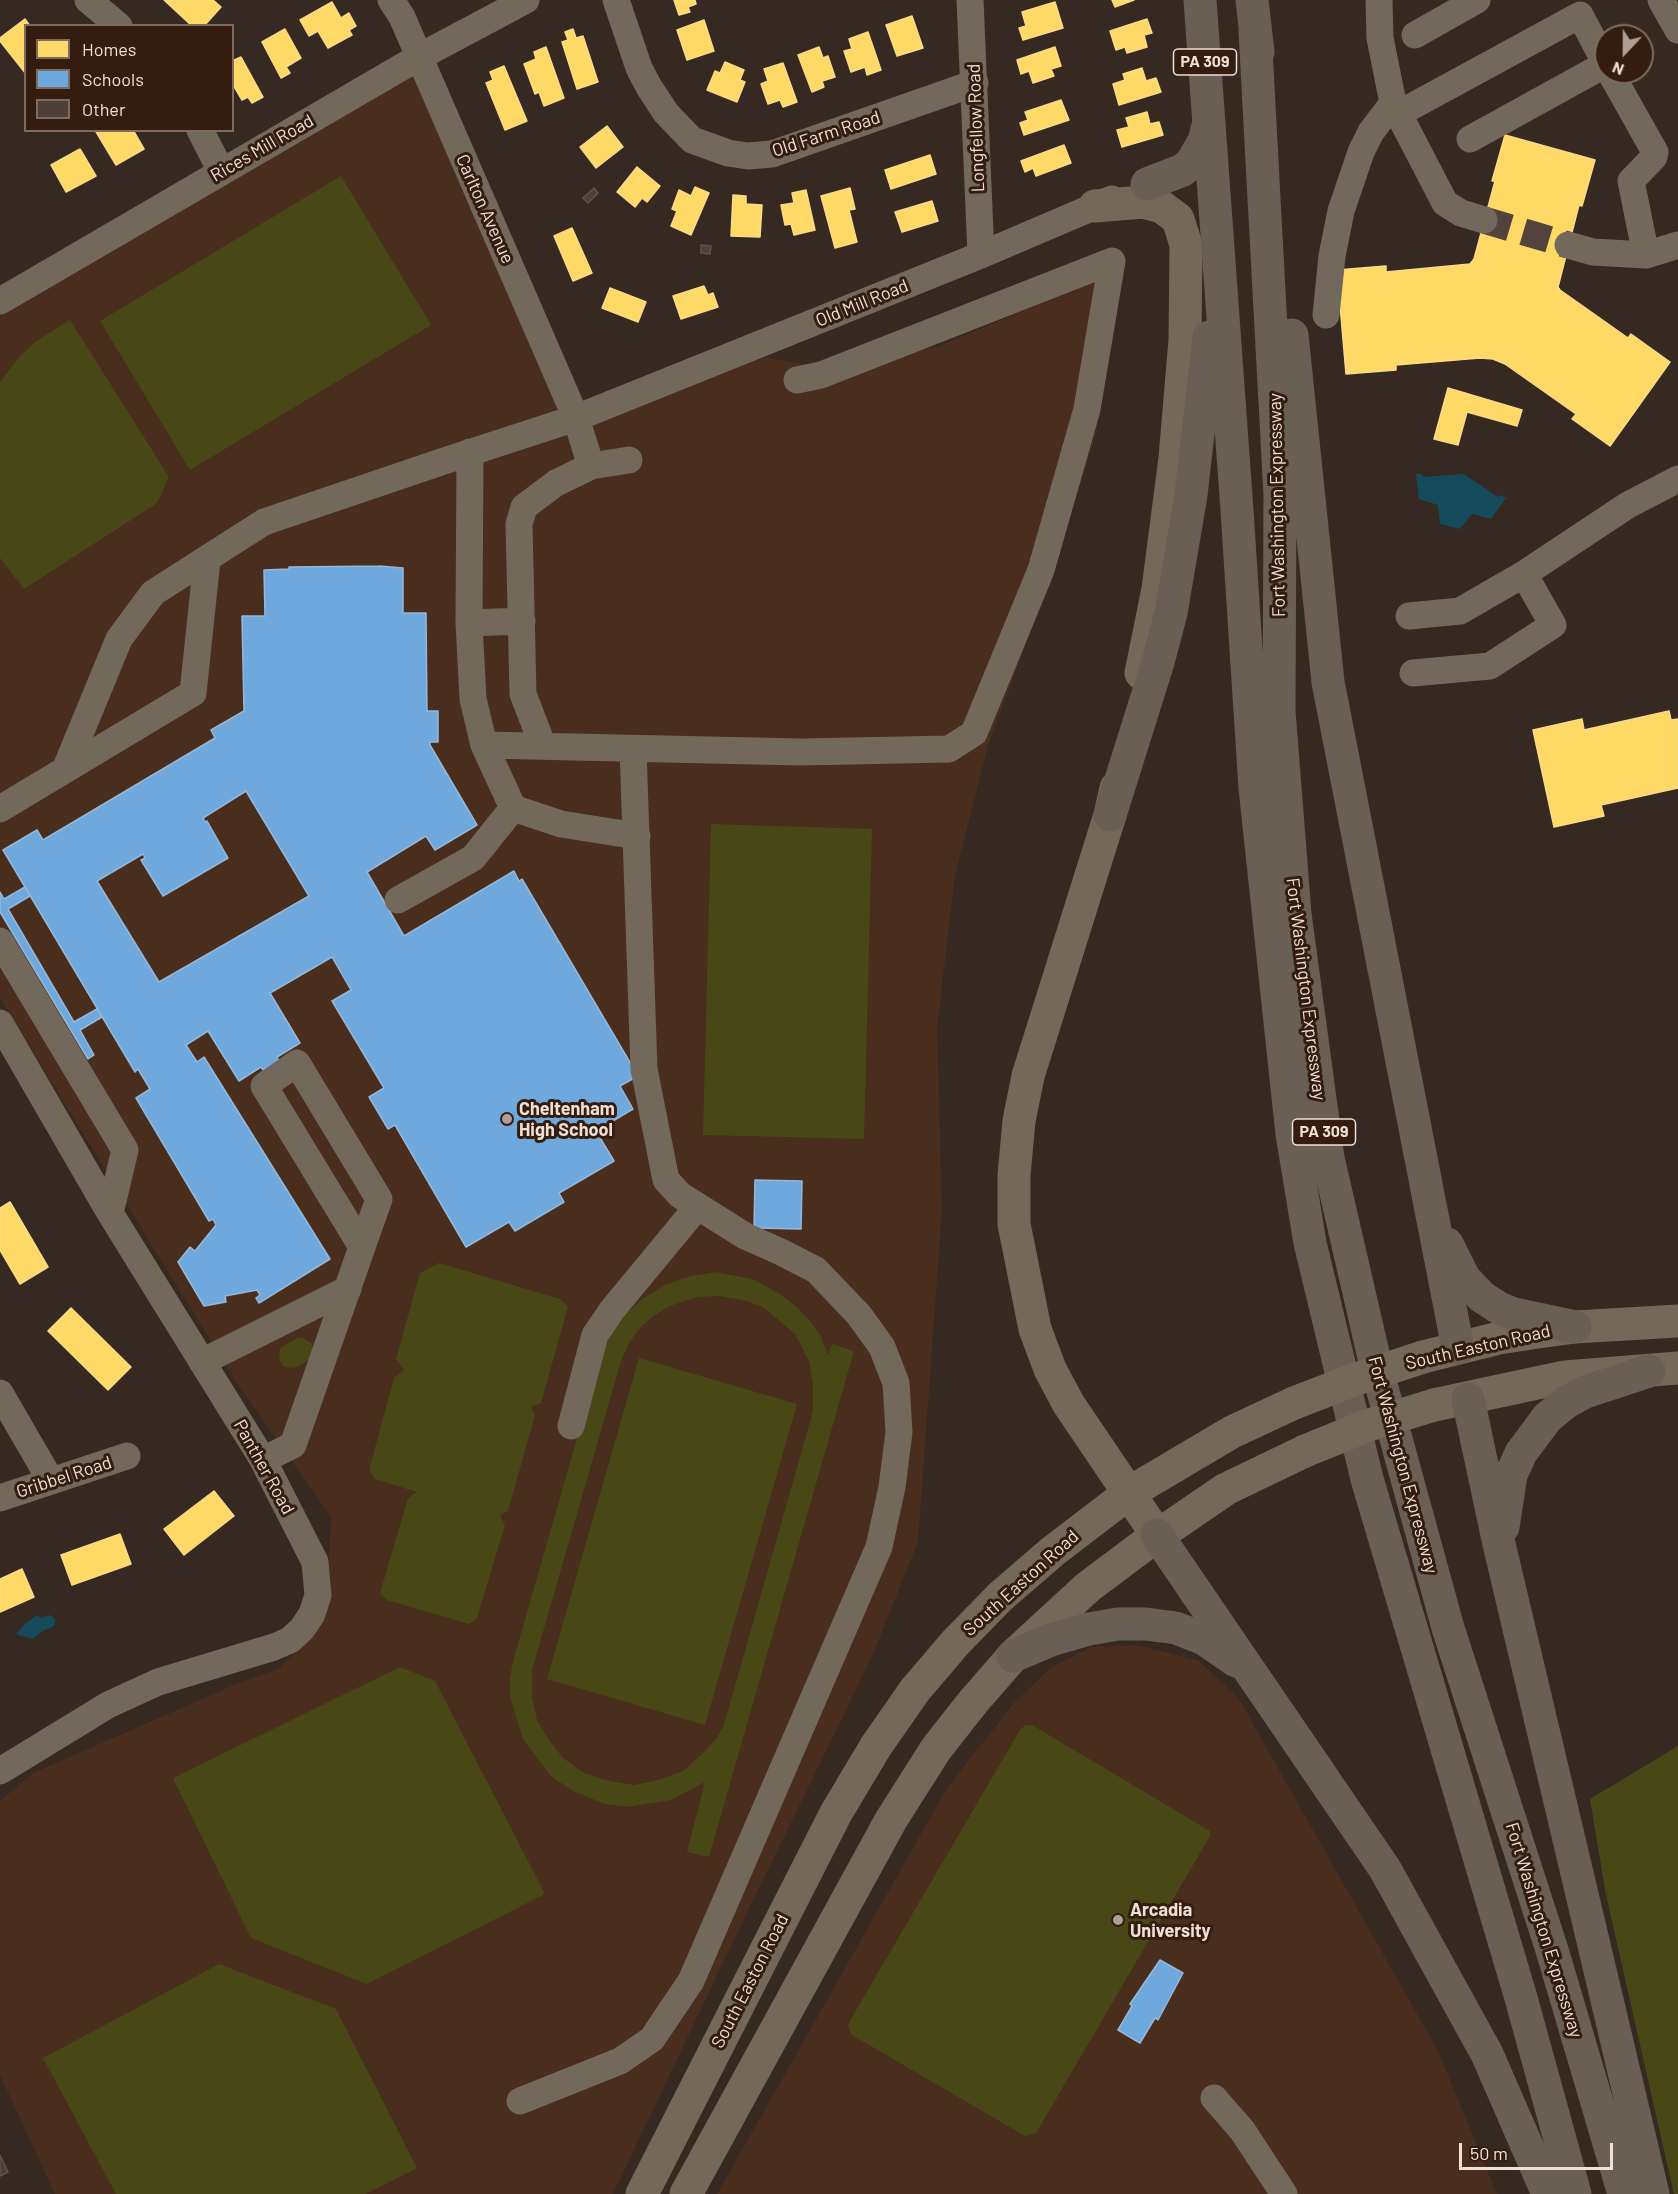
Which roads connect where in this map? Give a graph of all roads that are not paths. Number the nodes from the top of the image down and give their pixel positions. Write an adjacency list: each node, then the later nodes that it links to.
1 (88, 0): 12 (street)
2 (391, 0): 16 (street, Carlton Avenue)
3 (526, 0): 16 (street, Rices Mill Road)
4 (615, 0): 18 (street, Old Farm Road)
5 (970, 0): 18 (street, Longfellow Road)
6 (1200, 0): 21 (highway, PA 309)
7 (1379, 0): 20 (street)
8 (1477, 0): 14 (street)
9 (1661, 0): 13 (street)
10 (1575, 8): 15 (street); 20 (street)
11 (1254, 16): 58 (highway); 88 (highway, Fort Washington Expressway / PA 309)
12 (117, 24)
13 (1678, 30)
14 (1415, 34)
15 (1594, 43)
16 (419, 57): 24 (street, Rices Mill Road); 36 (street, Carlton Avenue)
17 (1594, 72): 23 (street)
18 (975, 83): 31 (street, Longfellow Road)
19 (1617, 84): 32 (street)
20 (1396, 108): 28 (street); 34 (street)
21 (1208, 124): 25 (highway); 26 (highway, PA 309)
22 (201, 132): 24 (street)
23 (1470, 139)
24 (221, 171): 33 (street, Rices Mill Road)
25 (1147, 184): 27 (street, Old Mill Road)
26 (1213, 191): 53 (highway); 87 (highway, Fort Washington Expressway / PA 309)
27 (1095, 206): 31 (street, Old Mill Road); 53 (main road)
28 (1484, 220)
29 (1568, 245): 32 (street)
30 (1678, 245): 32 (street)
31 (981, 255): 36 (street, Old Mill Road)
32 (1646, 255)
33 (0, 301)
34 (1326, 315)
35 (797, 380): 49 (street)
36 (576, 418): 37 (street, Old Mill Road); 39 (street, Carlton Avenue)
37 (470, 453): 41 (street, Old Mill Road); 45 (street)
38 (629, 460): 39 (street)
39 (591, 466): 44 (street)
40 (1678, 479): 42 (street)
41 (207, 560): 50 (street, Old Mill Road); 50 (street)
42 (1524, 574): 43 (street); 46 (street)
43 (1409, 616)
44 (522, 621): 45 (street); 48 (street)
45 (469, 623): 47 (street)
46 (1413, 673)
47 (484, 745): 48 (street); 51 (street)
48 (543, 746): 49 (street)
49 (633, 749): 54 (street)
50 (65, 770): 52 (street)
51 (513, 808): 54 (street); 55 (street)
52 (0, 809)
53 (1110, 815): 74 (main road)
54 (637, 836): 59 (street)
55 (398, 900)
56 (0, 941): 60 (street)
57 (0, 1023): 60 (street, Panther Road)
58 (1426, 1187): 64 (highway); 65 (highway)
59 (698, 1206): 70 (street); 82 (street)
60 (110, 1212): 66 (street, Panther Road)
61 (362, 1247): 61 (street); 62 (street)
62 (348, 1289): 66 (street); 72 (street)
63 (1678, 1321): 64 (main road, South Easton Road)
64 (1575, 1327): 65 (main road, South Easton Road)
65 (1458, 1348): 69 (main road); 74 (main road, South Easton Road, bridge)
66 (202, 1362): 72 (street, Panther Road)
67 (1663, 1370): 69 (main road); 77 (highway)
68 (0, 1393): 73 (street)
69 (1468, 1399): 76 (main road, bridge); 77 (highway)
70 (571, 1426)
71 (127, 1456): 73 (street, Gribbel Road)
72 (263, 1460): 80 (street, Panther Road)
73 (51, 1481): 75 (street, Gribbel Road)
74 (1129, 1493): 76 (main road); 83 (main road, South Easton Road)
75 (0, 1498)
76 (1157, 1535): 78 (main road); 79 (highway)
77 (1499, 1544): 89 (highway)
78 (1013, 1656): 79 (highway); 84 (main road)
79 (1254, 1677): 86 (highway)
80 (0, 1771)
81 (1214, 2098): 85 (street)
82 (520, 2101)
83 (652, 2190)
84 (686, 2194)
85 (1284, 2194)
86 (1548, 2194)
87 (1575, 2194)
88 (1624, 2194)
89 (1653, 2194)

